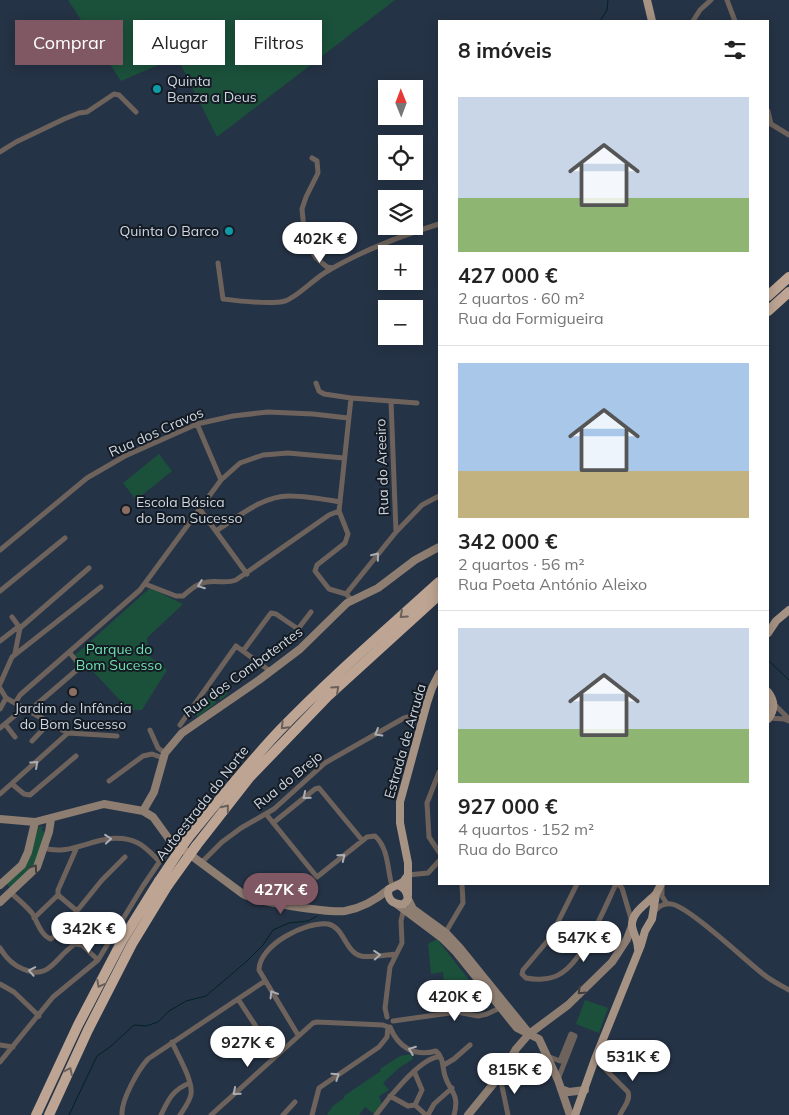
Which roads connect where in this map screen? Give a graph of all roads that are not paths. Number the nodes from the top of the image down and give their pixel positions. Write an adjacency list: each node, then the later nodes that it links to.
1 (647, 0): 4 (main road)
2 (711, 0): 5 (street)
3 (727, 0): 6 (street)
4 (652, 20)
5 (694, 20)
6 (735, 20)
7 (136, 112): 10 (street)
8 (769, 124): 9 (street)
9 (789, 135)
10 (0, 152)
11 (312, 158): 14 (street)
12 (438, 224): 14 (street)
13 (218, 263): 14 (street)
14 (333, 268)
15 (789, 277): 17 (highway)
16 (789, 292): 18 (highway)
17 (769, 295)
18 (769, 310)
19 (316, 383): 20 (street)
20 (351, 398): 21 (street); 23 (street)
21 (391, 401): 22 (street); 32 (street, Rua do Areeiro)
22 (417, 403)
23 (348, 418): 24 (street, Rua dos Cravos); 25 (street)
24 (197, 424): 26 (street); 35 (street, Rua dos Cravos)
25 (344, 458): 26 (street); 28 (street)
26 (221, 480): 29 (street)
27 (438, 497): 32 (street)
28 (340, 502): 30 (street); 31 (street)
29 (199, 508): 31 (street); 39 (street)
30 (338, 512): 37 (street); 42 (street)
31 (216, 531): 37 (street)
32 (396, 532): 42 (street, one-way to 32)
33 (65, 538): 41 (street)
34 (438, 548): 44 (street, Rua dos Combatentes)
35 (0, 550)
36 (89, 568): 48 (street)
37 (247, 574): 39 (street, one-way to 39)
38 (438, 583): 90 (highway, Autoestrada do Norte, one-way to 90)
39 (145, 584): 52 (street)
40 (101, 587): 53 (street)
41 (0, 591)
42 (346, 594): 44 (street)
43 (438, 596): 90 (highway, Autoestrada do Norte, one-way to 43)
44 (352, 600): 54 (street, Rua dos Combatentes)
45 (789, 610): 49 (main road)
46 (311, 612): 51 (street)
47 (12, 616): 48 (street)
48 (20, 628): 50 (street); 53 (street)
49 (769, 632)
50 (0, 641)
51 (243, 651): 54 (street); 69 (street)
52 (69, 652): 59 (street); 62 (street)
53 (15, 654): 56 (street)
54 (270, 671): 77 (street, Rua dos Combatentes)
55 (438, 676): 64 (main road, Estrada de Arruda)
56 (0, 686): 58 (street)
57 (769, 694): 60 (main road)
58 (6, 698): 59 (street); 61 (street)
59 (14, 703): 62 (street)
60 (773, 703): 63 (main road); 66 (street)
61 (0, 709)
62 (27, 710): 67 (street); 68 (street)
63 (769, 716)
64 (423, 718): 83 (street, Rua do Brejo, one-way to 83); 98 (main road, Estrada de Arruda)
65 (769, 718): 66 (street)
66 (789, 720)
67 (49, 723): 72 (street); 75 (street)
68 (5, 724): 70 (street); 73 (street)
69 (180, 725)
70 (0, 728)
71 (150, 730): 77 (street)
72 (68, 733): 74 (street); 80 (street, one-way to 72)
73 (15, 736)
74 (117, 736)
75 (32, 741)
76 (76, 756): 80 (street)
77 (164, 756): 79 (street); 82 (street, Rua dos Combatentes)
78 (438, 775): 93 (street)
79 (109, 781)
80 (12, 784): 81 (street)
81 (0, 794)
82 (143, 810): 85 (street); 89 (street)
83 (266, 814): 87 (street); 97 (street, Rua do Brejo)
84 (0, 818): 86 (street)
85 (51, 819): 86 (street); 92 (street)
86 (35, 822): 100 (street)
87 (273, 823): 88 (street, one-way to 87); 88 (street, one-way to 88)
88 (362, 840): 107 (street)
89 (172, 842): 95 (street); 97 (street)
90 (192, 842): 99 (highway, Autoestrada do Norte, bridge)
91 (77, 847): 92 (street); 95 (street, one-way to 95); 109 (street)
92 (44, 848): 108 (street, one-way to 92)
93 (438, 850)
94 (125, 857): 116 (street)
95 (159, 860): 126 (street)
96 (438, 862): 98 (street)
97 (201, 863): 110 (street)
98 (408, 875): 107 (main road); 112 (main road, Estrada de Arruda)
99 (163, 883): 157 (highway, Autoestrada do Norte, one-way to 157); 158 (highway, Autoestrada do Norte, one-way to 99)
100 (0, 885)
101 (462, 885): 122 (street)
102 (576, 885): 103 (street)
103 (616, 885)
104 (618, 885): 114 (street)
105 (660, 885): 115 (main road)
106 (661, 885): 113 (street)
107 (393, 887): 110 (street); 112 (main road); 112 (main road)
108 (11, 893): 111 (street); 118 (street)
109 (58, 895): 116 (street); 118 (street)
110 (374, 901): 112 (street)
111 (0, 902)
112 (402, 902): 117 (street); 119 (street); 122 (street)
113 (667, 904): 115 (street); 129 (street)
114 (626, 905): 115 (street); 120 (street)
115 (648, 909): 120 (main road); 121 (main road)
116 (77, 911): 118 (street)
117 (414, 916): 119 (street); 122 (street)
118 (34, 918)
119 (401, 924): 125 (street)
120 (633, 927): 121 (main road); 124 (main road); 136 (street, one-way to 136)
121 (645, 931): 124 (main road)
122 (444, 935): 131 (street)
123 (0, 948): 126 (street, one-way to 123)
124 (638, 951): 144 (main road)
125 (396, 954): 127 (street, one-way to 125); 133 (street)
126 (98, 960): 132 (street)
127 (265, 980): 130 (street); 137 (street, one-way to 127)
128 (0, 984): 132 (street)
129 (789, 990)
130 (238, 998): 135 (street); 138 (street)
131 (503, 1006): 134 (street); 136 (street)
132 (39, 1016): 141 (street)
133 (387, 1017): 134 (street); 134 (street)
134 (389, 1025): 137 (street); 143 (street, one-way to 134); 164 (street, one-way to 134)
135 (257, 1028)
136 (529, 1034): 142 (street); 148 (street)
137 (298, 1035): 162 (street, one-way to 162)
138 (172, 1042): 150 (street); 159 (street)
139 (0, 1045): 141 (street)
140 (470, 1045): 146 (street)
141 (13, 1048): 145 (street)
142 (547, 1056): 149 (street); 149 (street)
143 (440, 1057): 146 (street); 147 (street)
144 (596, 1059): 153 (main road); 172 (street)
145 (0, 1062)
146 (444, 1065): 151 (street)
147 (414, 1071): 154 (street); 156 (street)
148 (500, 1077): 168 (street); 169 (street)
149 (558, 1080): 152 (street)
150 (190, 1083): 160 (street); 161 (street)
151 (452, 1088): 166 (street); 167 (street)
152 (561, 1089): 153 (street); 170 (street)
153 (585, 1090): 171 (main road)
154 (390, 1096): 156 (street); 165 (street)
155 (296, 1102): 163 (street)
156 (415, 1105): 166 (street)
157 (36, 1115)
158 (49, 1115)
159 (122, 1115)
160 (161, 1115)
161 (180, 1115)
162 (211, 1115)
163 (283, 1115)
164 (312, 1115)
165 (376, 1115)
166 (427, 1115)
167 (454, 1115)
168 (468, 1115)
169 (508, 1115)
170 (570, 1115)
171 (576, 1115)
172 (620, 1115)

